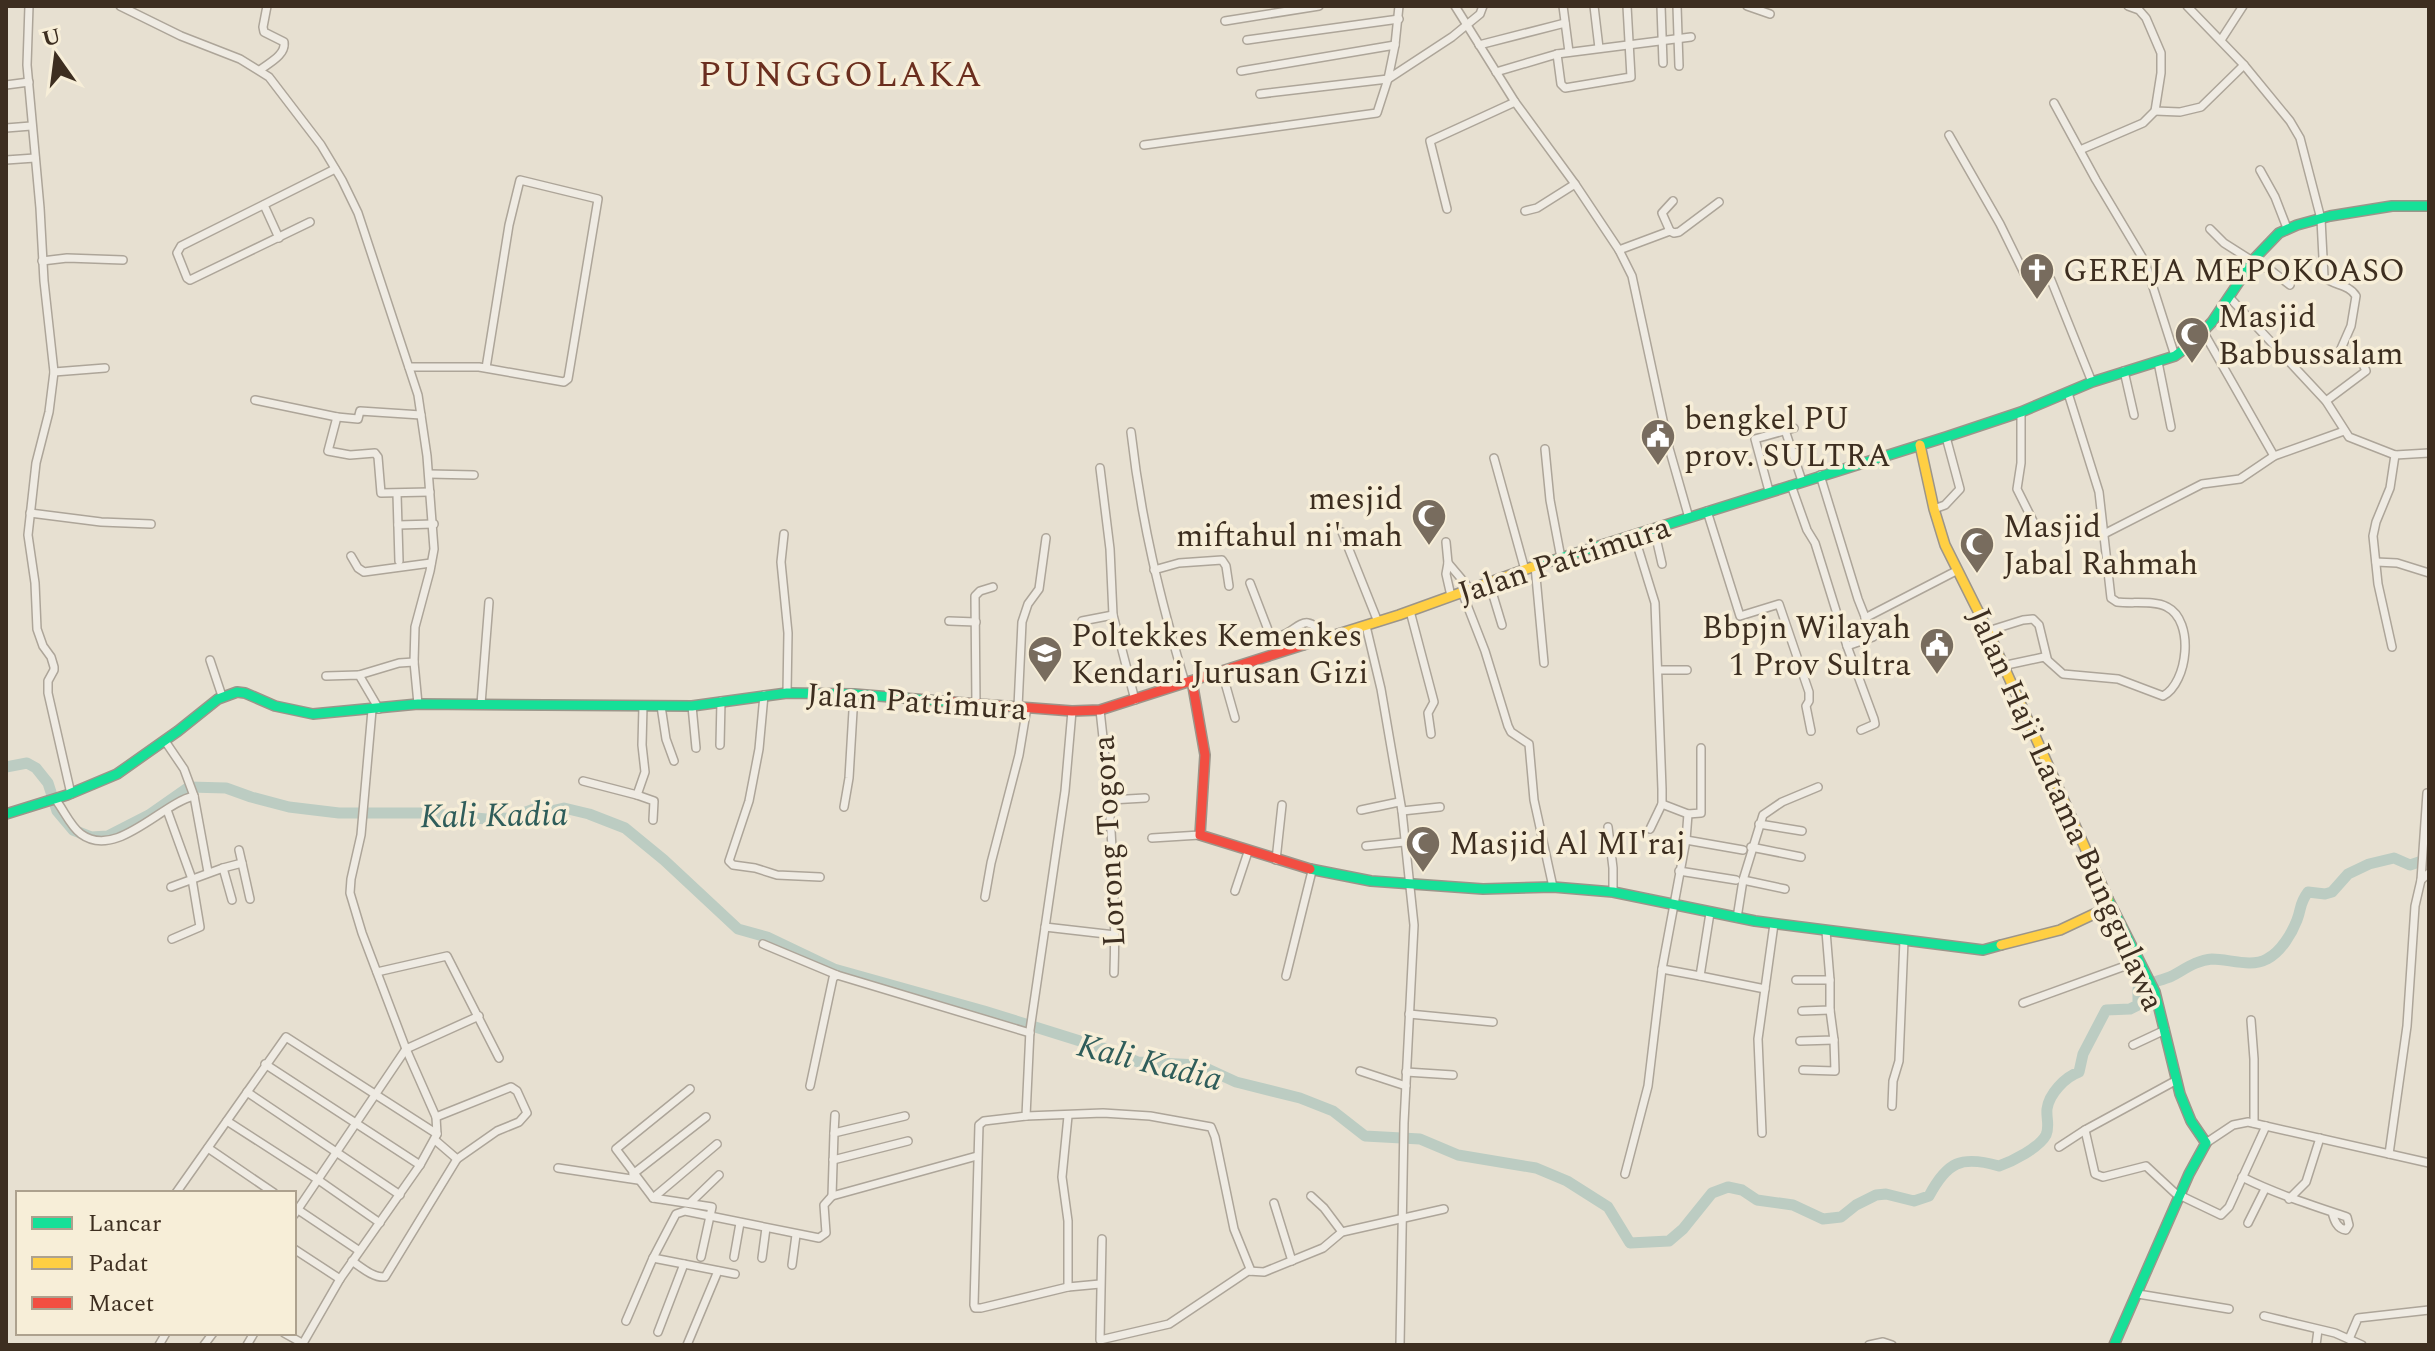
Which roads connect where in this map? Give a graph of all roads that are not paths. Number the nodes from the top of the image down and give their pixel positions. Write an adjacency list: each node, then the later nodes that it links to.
1 (29, 6): 40 (street)
2 (120, 6): 36 (street)
3 (267, 6): 36 (street)
4 (1319, 6): 19 (street)
5 (1399, 6): 18 (street)
6 (1455, 6): 21 (street)
7 (1483, 6): 21 (street)
8 (1563, 6): 20 (street)
9 (1594, 6): 30 (street)
10 (1627, 6): 29 (street)
11 (1661, 6): 26 (street)
12 (1677, 6): 23 (street)
13 (1747, 6): 17 (street)
14 (2128, 6): 45 (street)
15 (2187, 6): 25 (street)
16 (2243, 6): 25 (street)
17 (1766, 11)
18 (1399, 19): 24 (street); 27 (street)
19 (1225, 21)
20 (1565, 23): 28 (street); 31 (street)
21 (1466, 25): 28 (street); 39 (street)
22 (1691, 37): 23 (street)
23 (1678, 38): 26 (street); 35 (street)
24 (1247, 40)
25 (2221, 40): 34 (street)
26 (1662, 41): 29 (street); 33 (street)
27 (1395, 45): 37 (street); 39 (street)
28 (1479, 45): 38 (street)
29 (1629, 45): 30 (street); 32 (street)
30 (1599, 48): 31 (street)
31 (1569, 52): 32 (street)
32 (1557, 54): 38 (street)
33 (1663, 63)
34 (2244, 65): 45 (street); 62 (street)
35 (1679, 66)
36 (260, 70): 53 (street)
37 (1241, 71)
38 (1496, 72): 43 (street)
39 (1388, 79): 42 (street); 49 (street)
40 (29, 82): 41 (street); 46 (street)
41 (6, 85)
42 (1260, 94)
43 (1515, 102): 55 (street); 60 (street)
44 (2054, 103): 50 (street)
45 (2155, 111): 50 (street)
46 (31, 126): 47 (street); 51 (street)
47 (6, 128)
48 (1949, 135): 82 (street)
49 (1144, 145)
50 (2080, 150): 75 (street)
51 (35, 158): 52 (street); 70 (street)
52 (6, 160)
53 (335, 169): 58 (street); 77 (street)
54 (2260, 170): 64 (street)
55 (1575, 184): 61 (street); 68 (street)
56 (1673, 201): 66 (street)
57 (1719, 202): 66 (street)
58 (264, 205): 67 (street); 67 (street)
59 (2429, 206): 62 (main road)
60 (1447, 209)
61 (1525, 211)
62 (2321, 219): 64 (main road); 85 (street)
63 (310, 222): 67 (street)
64 (2287, 228): 71 (main road, Jalan Pattimura)
65 (2210, 229): 71 (street)
66 (1670, 231): 68 (street)
67 (279, 238)
68 (1619, 250): 112 (street)
69 (123, 260): 70 (street)
70 (42, 261): 81 (street)
71 (2253, 263): 72 (street); 73 (main road, Jalan Pattimura)
72 (2290, 285)
73 (2230, 298): 74 (main road, Jalan Pattimura); 85 (street)
74 (2204, 333): 75 (main road, Jalan Pattimura); 98 (street)
75 (2175, 356): 76 (main road, Jalan Pattimura)
76 (2158, 362): 80 (main road, Jalan Pattimura); 90 (street)
77 (409, 367): 79 (street); 87 (street)
78 (105, 368): 81 (street)
79 (486, 368): 79 (street)
80 (2124, 371): 82 (main road, Jalan Pattimura); 88 (street)
81 (54, 372): 111 (street)
82 (2092, 382): 83 (main road, Jalan Pattimura)
83 (2068, 393): 86 (main road, Jalan Pattimura); 120 (street)
84 (255, 400): 89 (street)
85 (2326, 401): 91 (street)
86 (2021, 412): 93 (main road, Jalan Pattimura); 113 (street)
87 (421, 415): 89 (street); 101 (street)
88 (2134, 415)
89 (337, 417): 108 (street)
90 (2171, 427)
91 (2344, 431): 97 (street); 98 (street)
92 (1131, 432): 132 (street)
93 (1946, 437): 94 (main road, Jalan Pattimura); 109 (street)
94 (1920, 445): 103 (main road, Jalan Pattimura); 109 (main road, Jalan Haji Latama Bunggulawa)
95 (1545, 449): 125 (street)
96 (2429, 453): 97 (street)
97 (2395, 455): 127 (street)
98 (2274, 456): 120 (street)
99 (1494, 458): 131 (street)
100 (1100, 468): 142 (street)
101 (429, 474): 102 (street); 107 (street)
102 (474, 475)
103 (1820, 475): 104 (main road, Jalan Pattimura); 143 (street)
104 (1802, 481): 105 (main road, Jalan Pattimura); 106 (street)
105 (1791, 485): 106 (main road, Jalan Pattimura); 152 (street)
106 (1769, 491): 110 (main road, Jalan Pattimura)
107 (430, 492): 108 (street); 115 (street)
108 (397, 494): 116 (street)
109 (1934, 509): 133 (main road, Jalan Haji Latama Bunggulawa)
110 (1707, 511): 112 (main road, Jalan Pattimura); 183 (street)
111 (30, 513): 114 (street); 195 (street)
112 (1689, 518): 117 (main road, Jalan Pattimura)
113 (2033, 521)
114 (151, 524)
115 (434, 524): 116 (street); 128 (street)
116 (398, 525): 126 (street)
117 (1654, 529): 121 (main road, Jalan Pattimura); 130 (street)
118 (1342, 532): 147 (street)
119 (784, 534): 165 (street)
120 (2104, 534): 154 (street)
121 (1634, 535): 125 (main road, Jalan Pattimura); 159 (street)
122 (1046, 538): 177 (street)
123 (1446, 542): 129 (street)
124 (351, 556): 128 (street)
125 (1561, 558): 131 (main road, Jalan Pattimura)
126 (399, 561)
127 (2376, 562): 134 (street); 153 (street)
128 (431, 563): 156 (street)
129 (1448, 563): 139 (street); 139 (street)
130 (1662, 564)
131 (1530, 568): 135 (main road, Jalan Pattimura); 157 (street)
132 (1154, 570): 137 (street); 164 (street)
133 (1958, 570): 143 (street); 150 (main road, Jalan Haji Latama Bunggulawa)
134 (2429, 573)
135 (1489, 582): 139 (main road, Jalan Pattimura); 148 (street)
136 (1250, 583): 151 (street)
137 (1229, 586)
138 (993, 587): 146 (street)
139 (1461, 592): 141 (main road, Jalan Pattimura); 235 (street)
140 (489, 602): 172 (street)
141 (1410, 611): 147 (main road, Jalan Pattimura); 184 (street)
142 (1113, 615): 145 (street); 169 (street)
143 (1865, 618): 152 (street)
144 (949, 621): 146 (street)
145 (1082, 621)
146 (976, 622): 173 (street)
147 (1378, 622): 149 (main road, Jalan Pattimura)
148 (1502, 625)
149 (1366, 626): 151 (main road, Jalan Pattimura); 198 (street)
150 (1988, 631): 154 (street); 158 (main road, Jalan Haji Latama Bunggulawa)
151 (1325, 639): 161 (main road, Jalan Pattimura)
152 (1847, 646): 182 (street)
153 (2392, 647)
154 (2047, 658): 158 (street)
155 (210, 660): 168 (street)
156 (414, 662): 162 (street); 171 (street)
157 (1544, 663)
158 (2002, 666): 243 (main road, Jalan Haji Latama Bunggulawa)
159 (1658, 670): 160 (street); 199 (street)
160 (1687, 670)
161 (1222, 672): 164 (main road, Jalan Pattimura); 181 (street)
162 (359, 675): 163 (street); 178 (street)
163 (326, 676)
164 (1188, 682): 169 (main road, Jalan Pattimura); 213 (main road)
165 (787, 693): 166 (main road, Jalan Pattimura); 167 (main road, Jalan Pattimura)
166 (854, 694): 173 (main road, Jalan Pattimura); 201 (street)
167 (764, 695): 170 (main road, Jalan Pattimura); 229 (street)
168 (222, 696): 178 (main road, Jalan Pattimura); 185 (main road)
169 (1135, 700): 179 (main road, Jalan Pattimura)
170 (721, 701): 176 (main road, Jalan Pattimura); 186 (street)
171 (418, 704): 172 (main road, Jalan Pattimura); 178 (main road, Jalan Pattimura)
172 (481, 704): 174 (main road, Jalan Pattimura)
173 (976, 704): 177 (main road, Jalan Pattimura)
174 (643, 706): 175 (main road, Jalan Pattimura); 194 (street)
175 (661, 706): 176 (main road, Jalan Pattimura); 189 (street)
176 (692, 706): 187 (street)
177 (1022, 707): 180 (main road, Jalan Pattimura); 239 (street)
178 (375, 709): 255 (street)
179 (1100, 710): 180 (main road, Jalan Pattimura); 197 (street, Lorong Togora)
180 (1072, 711): 247 (street)
181 (1235, 718)
182 (1861, 730)
183 (1811, 731)
184 (1431, 734)
185 (165, 741): 192 (street); 195 (main road)
186 (720, 745)
187 (696, 748)
188 (1701, 748): 207 (street)
189 (674, 761)
190 (583, 781): 194 (street)
191 (1818, 787): 209 (street)
192 (193, 791): 203 (street); 227 (street)
193 (2427, 793): 232 (street)
194 (637, 795): 208 (street)
195 (59, 798): 203 (street); 206 (main road)
196 (1145, 798): 197 (street)
197 (1110, 800): 249 (street, Lorong Togora)
198 (1399, 802): 204 (street); 205 (street)
199 (1662, 804): 207 (street); 211 (street)
200 (1282, 805): 222 (street)
201 (844, 807)
202 (1440, 807): 205 (street)
203 (167, 810): 230 (street)
204 (1361, 810)
205 (1402, 811): 216 (street)
206 (6, 814)
207 (1688, 814): 215 (street)
208 (653, 820)
209 (1759, 824): 212 (street); 218 (street)
210 (1608, 827): 238 (street)
211 (1650, 829)
212 (1802, 831)
213 (1200, 835): 214 (street); 220 (main road)
214 (1152, 838)
215 (1686, 840): 218 (street); 226 (street)
216 (1404, 842): 217 (street); 233 (street)
217 (1366, 846)
218 (1747, 849): 221 (street); 231 (street)
219 (239, 850): 223 (street)
220 (1248, 852): 222 (main road); 237 (street)
221 (1801, 857)
222 (1276, 860): 225 (main road)
223 (242, 863): 224 (street); 240 (street)
224 (223, 868): 227 (street); 241 (street)
225 (1312, 871): 233 (main road); 258 (street)
226 (1679, 871): 231 (street); 242 (street)
227 (208, 872): 230 (street)
228 (2429, 873): 232 (street)
229 (820, 877)
230 (192, 879): 234 (street); 250 (street)
231 (1739, 880): 236 (street); 245 (street)
232 (2421, 880): 310 (street)
233 (1411, 885): 235 (main road); 266 (street)
234 (171, 887)
235 (1553, 887): 238 (main road)
236 (1785, 889)
237 (1235, 891)
238 (1613, 892): 242 (main road)
239 (985, 897)
240 (250, 899)
241 (232, 900)
242 (1673, 906): 244 (main road); 254 (street)
243 (2111, 906): 251 (main road); 253 (main road, Jalan Haji Latama Bunggulawa)
244 (1710, 913): 245 (main road); 259 (street)
245 (1737, 918): 246 (main road)
246 (1774, 924): 248 (main road); 262 (street)
247 (1045, 927): 249 (street); 271 (street)
248 (1826, 931): 251 (main road); 261 (street)
249 (1115, 935): 256 (street, Lorong Togora)
250 (172, 939)
251 (1904, 940): 288 (street)
252 (763, 944): 257 (street)
253 (2139, 961): 263 (street); 270 (main road, Jalan Haji Latama Bunggulawa)
254 (1662, 969): 259 (street); 317 (street)
255 (377, 972): 267 (street); 275 (street)
256 (1114, 973)
257 (837, 975): 271 (street); 283 (street)
258 (1286, 976)
259 (1700, 976): 262 (street)
260 (1796, 980): 261 (street)
261 (1830, 980): 264 (street)
262 (1765, 989): 301 (street)
263 (2023, 1003)
264 (1830, 1010): 265 (street); 272 (street)
265 (1802, 1011)
266 (1409, 1014): 269 (street); 280 (street)
267 (479, 1016): 275 (street); 276 (street)
268 (2251, 1020): 297 (street)
269 (1493, 1022)
270 (2165, 1030): 274 (street); 282 (main road, Jalan Haji Latama Bunggulawa)
271 (1030, 1031): 291 (street)
272 (1834, 1040): 273 (street); 278 (street)
273 (1800, 1041)
274 (2133, 1045)
275 (406, 1049): 287 (street); 293 (street)
276 (499, 1058)
277 (265, 1064): 286 (street); 287 (street); 296 (street)
278 (1803, 1070)
279 (1360, 1071): 284 (street)
280 (1406, 1072): 281 (street); 284 (street)
281 (1453, 1075)
282 (2175, 1081): 299 (street); 305 (main road, Jalan Haji Latama Bunggulawa)
283 (810, 1086)
284 (1406, 1086): 338 (street)
285 (690, 1089): 319 (street)
286 (247, 1092): 295 (street); 309 (street)
287 (374, 1093): 296 (street); 302 (street)
288 (1892, 1106)
289 (835, 1115): 300 (street)
290 (905, 1116): 300 (street)
291 (1026, 1116): 292 (street); 311 (street)
292 (1068, 1116): 357 (street); 361 (street)
293 (436, 1117): 302 (street); 312 (street)
294 (706, 1117): 319 (street)
295 (227, 1121): 308 (street); 321 (street)
296 (355, 1122): 309 (street); 315 (street)
297 (2254, 1123): 298 (street); 305 (street)
298 (2266, 1126): 303 (street); 320 (street)
299 (2085, 1130): 307 (street); 326 (street)
300 (834, 1133): 313 (street)
301 (1762, 1133)
302 (436, 1137): 312 (street); 315 (street)
303 (2320, 1138): 310 (street); 330 (street)
304 (908, 1141): 313 (street)
305 (2206, 1143): 326 (main road)
306 (717, 1144): 329 (street)
307 (2059, 1147)
308 (208, 1148): 323 (street); 324 (street)
309 (335, 1152): 321 (street); 325 (street)
310 (2389, 1154): 314 (street)
311 (977, 1156): 327 (street); 361 (street)
312 (457, 1159): 352 (street)
313 (833, 1160): 327 (street)
314 (2429, 1163)
315 (420, 1165): 325 (street)
316 (558, 1168): 319 (street)
317 (1625, 1174)
318 (719, 1175): 331 (street)
319 (636, 1177): 329 (street)
320 (2242, 1177): 322 (street); 326 (street)
321 (317, 1179): 333 (street); 339 (street)
322 (2265, 1189): 330 (street); 341 (street)
323 (177, 1191)
324 (271, 1191)
325 (400, 1195): 339 (street)
326 (2180, 1195): 362 (main road)
327 (832, 1196): 344 (street)
328 (1311, 1196): 343 (street)
329 (653, 1198): 331 (street)
330 (2289, 1199): 336 (street)
331 (690, 1203): 337 (street)
332 (1274, 1203): 353 (street)
333 (296, 1209)
334 (1444, 1209): 338 (street)
335 (296, 1211): 347 (street)
336 (2332, 1212)
337 (710, 1216): 340 (street); 348 (street); 350 (street)
338 (1402, 1217): 343 (street); 373 (street)
339 (380, 1223): 347 (street)
340 (740, 1223): 342 (street); 349 (street)
341 (2248, 1223)
342 (766, 1228): 344 (street); 351 (street)
343 (1342, 1232): 353 (street)
344 (796, 1235): 355 (street)
345 (1102, 1239): 360 (street)
346 (296, 1250): 359 (street)
347 (358, 1250): 352 (street)
348 (701, 1257)
349 (734, 1257)
350 (653, 1258): 354 (street); 366 (street)
351 (762, 1258)
352 (352, 1261): 359 (street)
353 (1292, 1261): 357 (street)
354 (684, 1264): 356 (street); 368 (street)
355 (792, 1265)
356 (718, 1271): 358 (street); 372 (street)
357 (1251, 1271): 370 (street)
358 (735, 1274)
359 (340, 1279): 371 (street)
360 (1100, 1284): 361 (street); 370 (street)
361 (1068, 1287)
362 (2138, 1294): 363 (street); 376 (main road)
363 (2229, 1309)
364 (2429, 1310): 369 (street)
365 (2264, 1316): 367 (street)
366 (626, 1321)
367 (2318, 1330): 369 (street); 377 (street)
368 (658, 1332)
369 (2349, 1339): 378 (street)
370 (1100, 1343)
371 (302, 1344)
372 (687, 1345)
373 (1400, 1345)
374 (1869, 1345): 375 (street)
375 (1892, 1345)
376 (2114, 1345)
377 (2316, 1345)
378 (2362, 1345)

